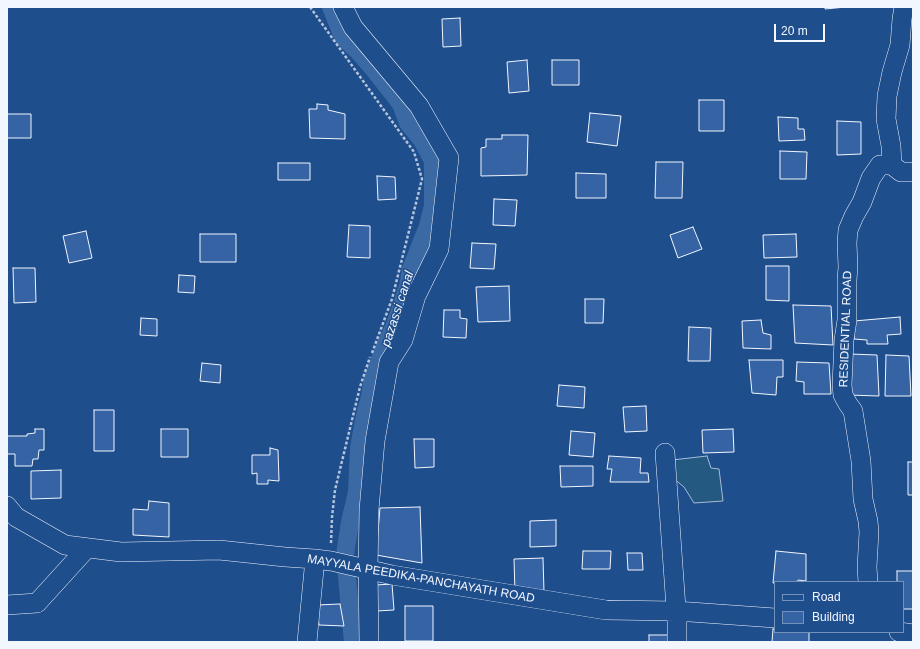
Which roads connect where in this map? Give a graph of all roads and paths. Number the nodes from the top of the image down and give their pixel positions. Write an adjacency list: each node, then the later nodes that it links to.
1 (310, 7): 9 (path)
2 (343, 7): 10 (street)
3 (904, 7): 4 (street)
4 (892, 165): 5 (street); 11 (street, RESIDENTIAL ROAD)
5 (913, 172)
6 (665, 453): 13 (street)
7 (7, 506): 8 (street, MAYYALA PEEDIKA-PANCHAYATH ROAD)
8 (87, 548): 9 (street, MAYYALA PEEDIKA-PANCHAYATH ROAD); 12 (street)
9 (323, 560): 10 (street, MAYYALA PEEDIKA-PANCHAYATH ROAD); 15 (street)
10 (367, 570): 13 (street, MAYYALA PEEDIKA-PANCHAYATH ROAD); 16 (street)
11 (868, 581)
12 (7, 605)
13 (676, 611): 14 (street, MAYYALA PEEDIKA-PANCHAYATH ROAD); 17 (street)
14 (774, 618)
15 (307, 642)
16 (369, 642)
17 (676, 642)

